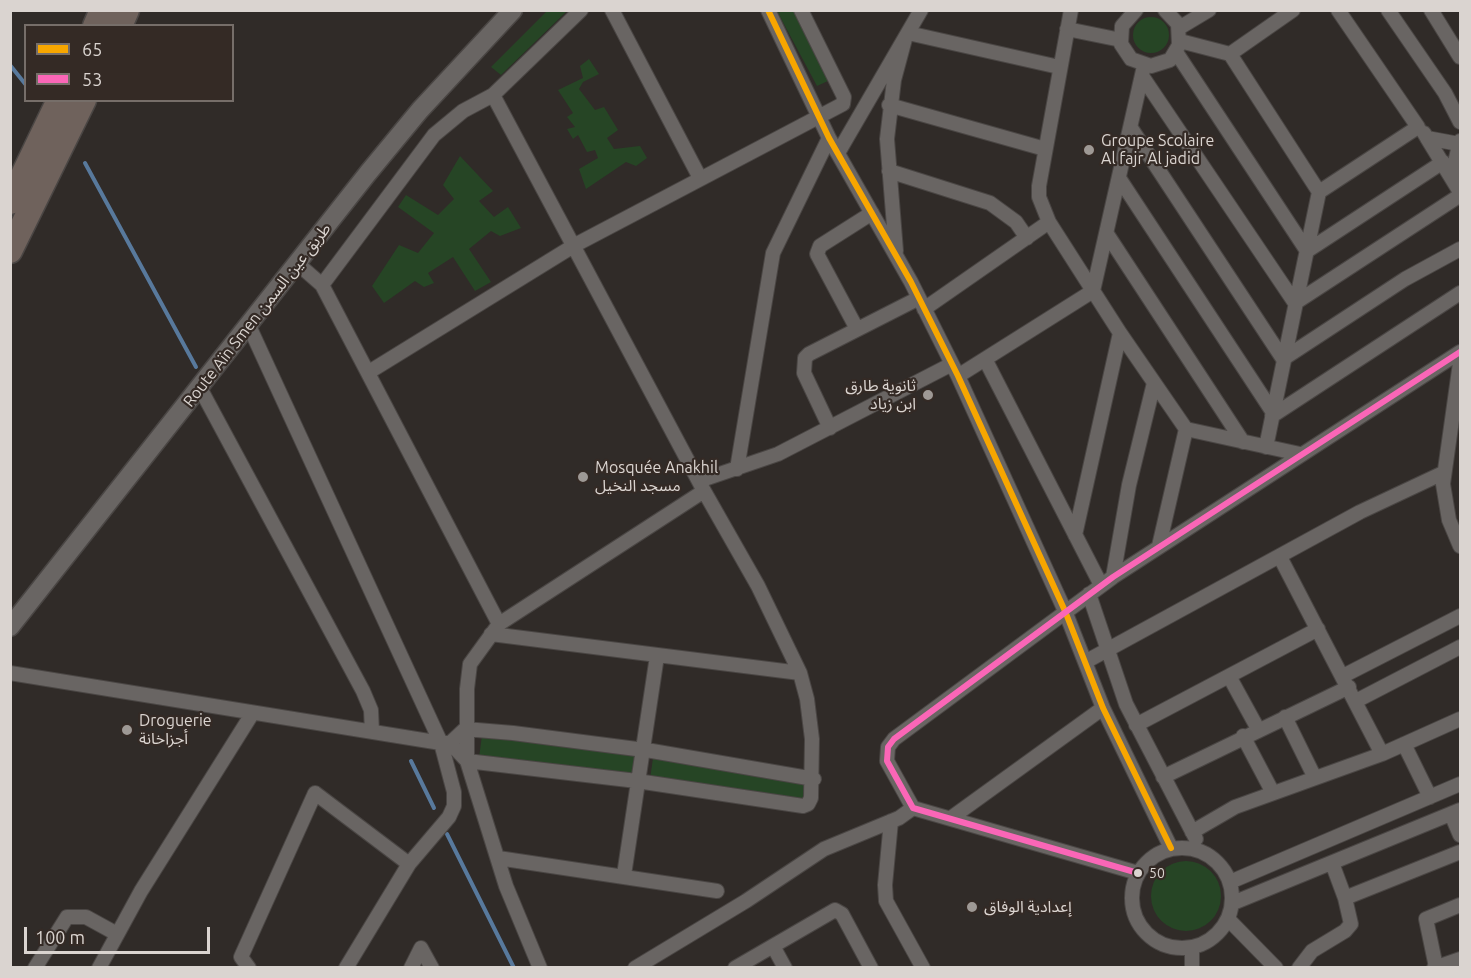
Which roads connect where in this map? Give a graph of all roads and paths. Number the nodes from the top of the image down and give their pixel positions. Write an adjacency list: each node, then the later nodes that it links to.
1 (102, 10): 17 (highway)
2 (127, 10): 18 (highway)
3 (513, 10): 55 (street, Route Aïn Smen طريق عين السمن)
4 (581, 10): 27 (street)
5 (612, 10): 41 (street)
6 (768, 10): 31 (street)
7 (801, 10): 31 (street)
8 (921, 10): 20 (street)
9 (1071, 10): 19 (street)
10 (1136, 10): 21 (street)
11 (1165, 10): 22 (street)
12 (1209, 10): 22 (street)
13 (1293, 10): 23 (street)
14 (1338, 10): 34 (street)
15 (1388, 10): 32 (street)
16 (1431, 10): 24 (street)
17 (96, 24)
18 (121, 24)
19 (1067, 29): 21 (street); 25 (street)
20 (907, 36): 25 (street); 30 (street); 38 (street)
21 (1121, 40): 26 (street)
22 (1179, 40): 23 (street); 26 (street); 53 (street)
23 (1230, 54): 44 (street)
24 (1461, 57)
25 (1059, 67): 37 (street)
26 (1143, 71): 33 (street); 60 (street)
27 (493, 95): 50 (street); 56 (street)
28 (58, 102): 45 (highway)
29 (83, 102): 52 (highway)
30 (889, 105): 37 (street); 40 (street)
31 (819, 115): 35 (street); 41 (street)
32 (1461, 122)
33 (1131, 128): 42 (street); 65 (street)
34 (1423, 132): 36 (street); 39 (street); 44 (street)
35 (830, 138): 38 (street); 78 (street)
36 (1460, 142): 43 (street)
37 (1045, 149): 47 (street)
38 (838, 153): 46 (street)
39 (1443, 162): 53 (street); 60 (street)
40 (889, 171): 49 (street); 54 (street)
41 (700, 178): 50 (street)
42 (1119, 178): 48 (street); 72 (street)
43 (1461, 179)
44 (1319, 192): 53 (street)
45 (10, 202)
46 (872, 213): 54 (street); 62 (street)
47 (1049, 222): 49 (street); 57 (street)
48 (1107, 234): 57 (street); 75 (street)
49 (1027, 237): 59 (street)
50 (575, 245): 69 (street); 80 (street)
51 (1461, 249): 65 (street)
52 (10, 251)
53 (1307, 251): 60 (street)
54 (896, 256): 59 (street)
55 (298, 264): 56 (street); 61 (street, Route Aïn Smen طريق عين السمن)
56 (322, 285): 69 (street)
57 (1093, 291): 63 (street); 66 (street)
58 (1461, 293): 72 (street)
59 (922, 303): 62 (street); 68 (street)
60 (1295, 303): 65 (street)
61 (249, 326): 71 (street, Route Aïn Smen طريق عين السمن); 111 (street)
62 (857, 329): 73 (street)
63 (1120, 333): 70 (street); 81 (street)
64 (1461, 352): 77 (street)
65 (1283, 358): 72 (street)
66 (986, 359): 68 (street); 81 (street)
67 (1461, 363): 79 (street)
68 (955, 370): 73 (street); 88 (street)
69 (369, 372): 91 (street)
70 (1154, 383): 74 (street); 85 (street)
71 (200, 388): 90 (street, Route Aïn Smen طريق عين السمن); 109 (street)
72 (1272, 413): 76 (street)
73 (830, 428): 78 (street)
74 (1186, 429): 75 (street); 82 (street)
75 (1244, 442): 76 (street)
76 (1266, 447): 77 (street)
77 (1300, 454): 82 (street)
78 (737, 469): 80 (street)
79 (1443, 473): 83 (street); 84 (street)
80 (701, 486): 91 (street); 98 (street)
81 (1076, 535): 86 (street)
82 (1159, 546): 85 (street)
83 (1461, 546)
84 (1280, 557): 92 (street); 94 (street)
85 (1113, 577): 86 (street)
86 (1101, 585): 87 (street)
87 (1089, 594): 88 (street); 94 (street)
88 (1065, 611): 96 (street); 123 (street)
89 (1461, 616): 100 (street)
90 (10, 627)
91 (495, 629): 95 (street); 107 (street)
92 (1318, 629): 99 (street); 100 (street)
93 (1461, 647): 101 (street)
94 (1107, 650): 96 (street); 106 (street)
95 (657, 656): 98 (street); 113 (street)
96 (1085, 662): 102 (street)
97 (10, 673): 103 (street)
98 (800, 673): 118 (street)
99 (1229, 676): 106 (street); 108 (street)
100 (1346, 681): 101 (street); 104 (street)
101 (1356, 701): 114 (street)
102 (1103, 708): 125 (street); 129 (street)
103 (252, 714): 109 (street); 143 (street)
104 (1285, 717): 108 (street); 117 (street)
105 (1461, 720): 112 (street)
106 (1136, 725): 116 (street)
107 (465, 729): 111 (street); 113 (street); 115 (street)
108 (1258, 729): 110 (street)
109 (372, 732): 111 (street)
110 (1243, 736): 116 (street); 121 (street)
111 (446, 743): 115 (street); 134 (street)
112 (1404, 744): 114 (street); 122 (street)
113 (642, 750): 118 (street); 119 (street)
114 (1382, 754): 117 (street)
115 (467, 761): 119 (street); 132 (street)
116 (1163, 777): 127 (street)
117 (1315, 778): 121 (street)
118 (814, 779): 119 (street)
119 (638, 781): 136 (street)
120 (1461, 784): 122 (street)
121 (1273, 793): 127 (street)
122 (1430, 797): 137 (street)
123 (914, 808): 125 (street); 126 (street)
124 (1456, 812): 128 (street); 133 (street)
125 (951, 818): 135 (street)
126 (891, 821): 156 (street); 160 (street)
127 (1192, 832): 130 (street)
128 (1461, 835)
129 (1171, 848): 130 (street); 135 (street)
130 (1202, 851): 137 (street)
131 (1461, 852): 139 (street)
132 (498, 858): 136 (street); 155 (street)
133 (1332, 863): 139 (street); 140 (street)
134 (409, 864): 151 (street); 152 (street)
135 (1138, 873): 145 (street)
136 (624, 875): 138 (street)
137 (1230, 882): 140 (street)
138 (717, 891)
139 (1345, 898): 162 (street)
140 (1233, 903): 142 (street)
141 (1461, 905): 148 (street)
142 (1228, 919): 145 (street); 147 (street)
143 (117, 934): 149 (street); 150 (street)
144 (773, 946): 157 (street); 158 (street); 159 (street)
145 (1192, 947): 161 (street)
146 (1461, 959): 148 (street)
147 (1268, 965)
148 (1435, 967)
149 (35, 968)
150 (99, 968)
151 (249, 968)
152 (346, 968)
153 (411, 968): 154 (street)
154 (432, 968)
155 (540, 968)
156 (636, 968)
157 (735, 968)
158 (785, 968)
159 (871, 968)
160 (923, 968)
161 (1192, 968)
162 (1299, 968)

